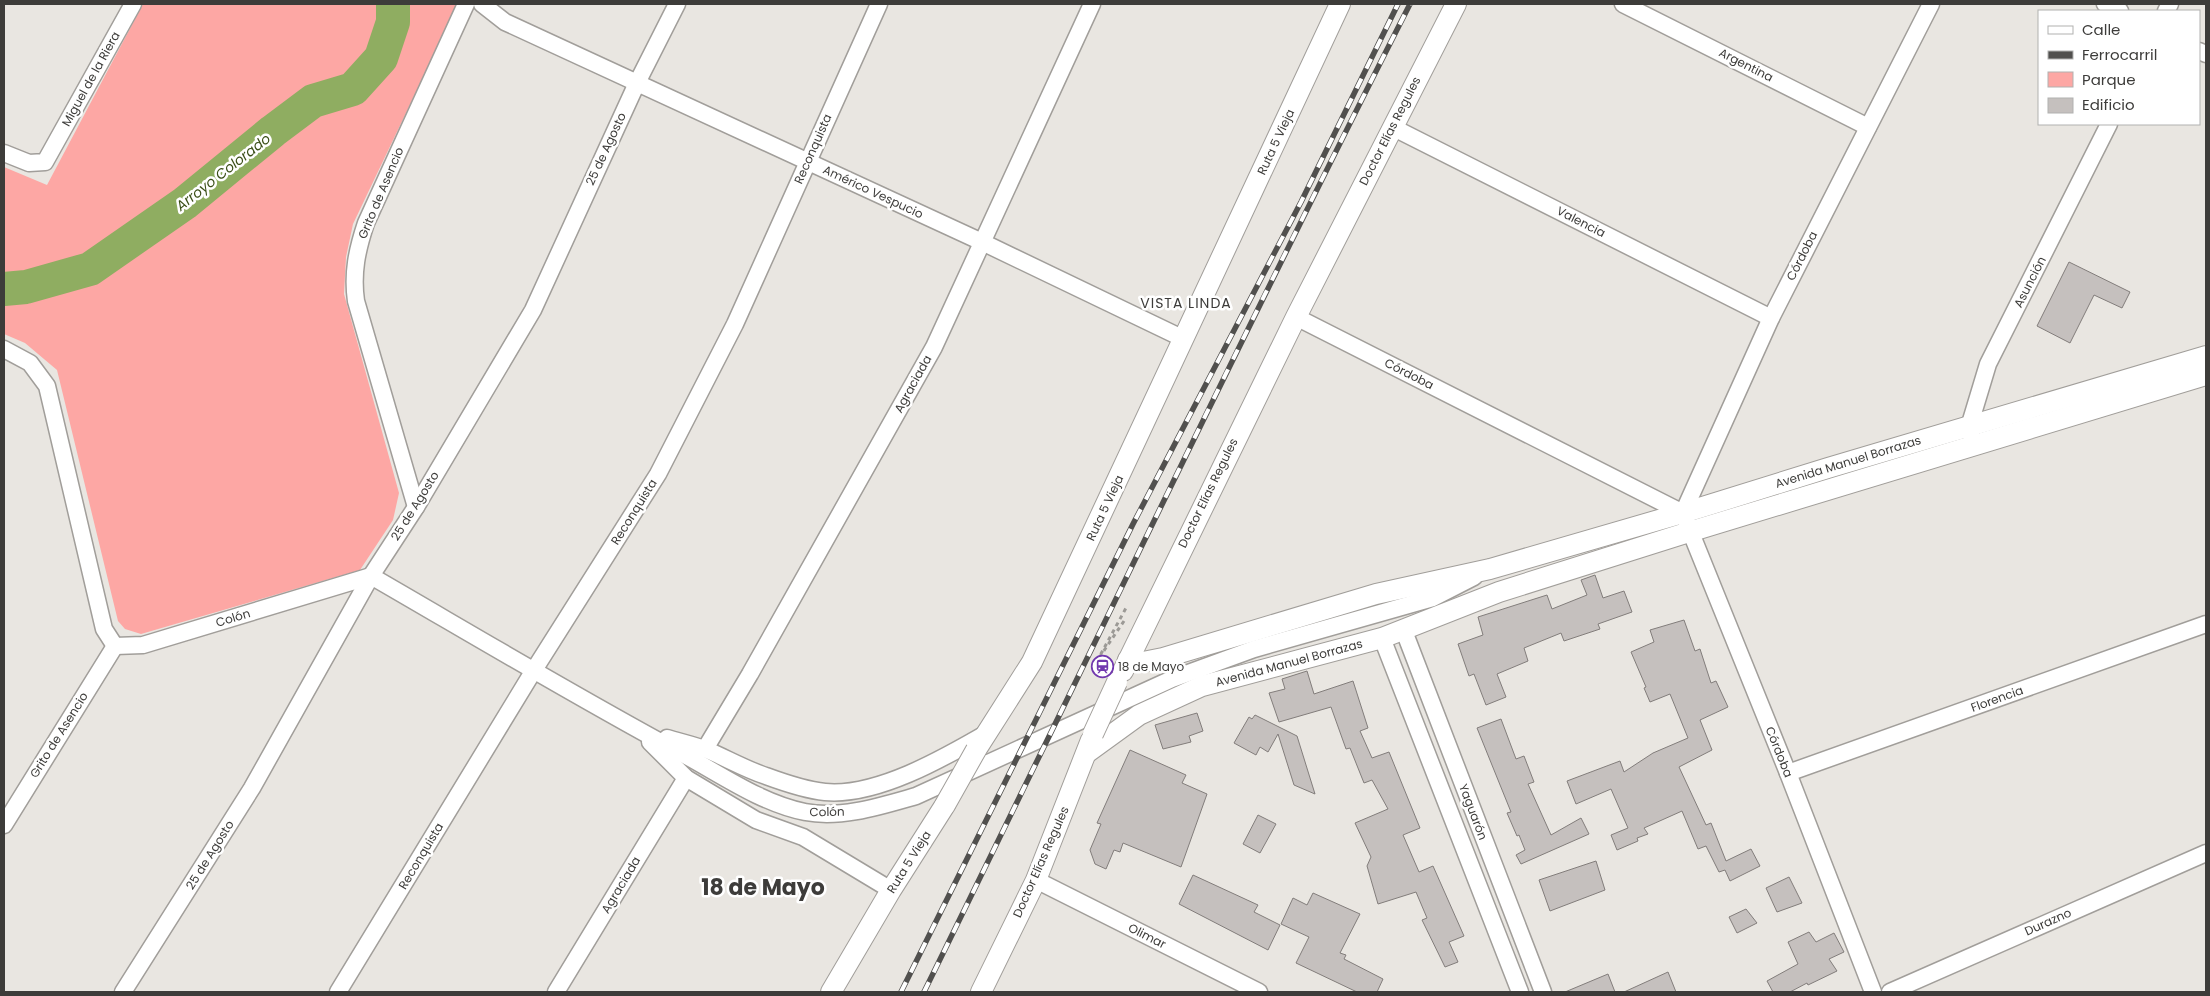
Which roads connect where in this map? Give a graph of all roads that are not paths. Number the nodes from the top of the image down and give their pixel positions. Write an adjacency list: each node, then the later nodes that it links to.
1 (133, 4): 17 (street, Miguel de la Riera)
2 (466, 4): 27 (street, Grito de Asencio)
3 (482, 4): 13 (street, Américo Vespucio)
4 (677, 4): 13 (street, 25 de Agosto)
5 (880, 4): 18 (street, Reconquista)
6 (1092, 4): 19 (street, Agraciada)
7 (1340, 4): 22 (street, Ruta 5 Vieja)
8 (1456, 4): 15 (street, Doctor Elías Regules)
9 (1623, 4): 16 (street, Argentina)
10 (1931, 4): 16 (street, Córdoba)
11 (2105, 4): 12 (street)
12 (2118, 10)
13 (637, 83): 18 (street, Américo Vespucio); 27 (street, 25 de Agosto)
14 (2108, 125): 26 (street, Asunción)
15 (1392, 126): 20 (street, Doctor Elías Regules); 21 (street, Valencia)
16 (1868, 127): 21 (street, Córdoba)
17 (4, 153)
18 (807, 162): 19 (street, Américo Vespucio); 38 (street, Reconquista)
19 (982, 242): 22 (street, Américo Vespucio); 43 (street, Agraciada)
20 (1296, 317): 28 (street, Córdoba); 37 (street, Doctor Elías Regules)
21 (1771, 318): 28 (street, Córdoba)
22 (1184, 339): 40 (street, Ruta 5 Vieja)
23 (6, 354): 36 (street)
24 (2206, 356): 26 (street, Avenida Manuel Borrazas)
25 (2206, 375): 26 (street, Avenida Manuel Borrazas)
26 (1971, 436): 28 (street, Avenida Manuel Borrazas)
27 (416, 507): 30 (street, 25 de Agosto)
28 (1686, 523): 29 (street, Avenida Manuel Borrazas); 31 (street, Avenida Manuel Borrazas); 44 (street, Córdoba)
29 (1490, 569): 32 (street, Avenida Manuel Borrazas); 37 (street, Avenida Manuel Borrazas)
30 (371, 576): 36 (street, Colón); 38 (street, Colón); 50 (street, 25 de Agosto)
31 (1499, 592): 32 (street, Avenida Manuel Borrazas); 34 (street, Avenida Manuel Borrazas)
32 (1433, 598): 42 (street, Avenida Manuel Borrazas)
33 (2206, 624): 44 (street, Florencia)
34 (1404, 631): 35 (street, Avenida Manuel Borrazas); 57 (street, Yaguarón)
35 (1382, 638): 41 (street, Avenida Manuel Borrazas); 56 (street, Yaguarón)
36 (115, 646): 46 (street, Grito de Asencio)
37 (1128, 660): 41 (street, Doctor Elías Regules, bridge)
38 (534, 670): 39 (street, Colón); 51 (street, Reconquista)
39 (636, 729): 42 (street, Colón); 43 (street, Colón); 45 (street, Colón)
40 (987, 733): 43 (street, Colón); 49 (street, Ruta 5 Vieja, bridge)
41 (1090, 743): 48 (street, Doctor Elías Regules)
42 (1027, 747)
43 (705, 749)
44 (1788, 773): 58 (street, Córdoba)
45 (686, 778): 49 (street, Colón); 52 (street, Agraciada)
46 (4, 825)
47 (2206, 853): 59 (street, Durazno)
48 (1036, 880): 54 (street, Doctor Elías Regules); 55 (street, Olimar)
49 (891, 890): 53 (street, Ruta 5 Vieja)
50 (123, 992)
51 (338, 992)
52 (556, 992)
53 (831, 992)
54 (981, 992)
55 (1259, 992)
56 (1520, 992)
57 (1543, 992)
58 (1873, 992)
59 (1890, 992)

